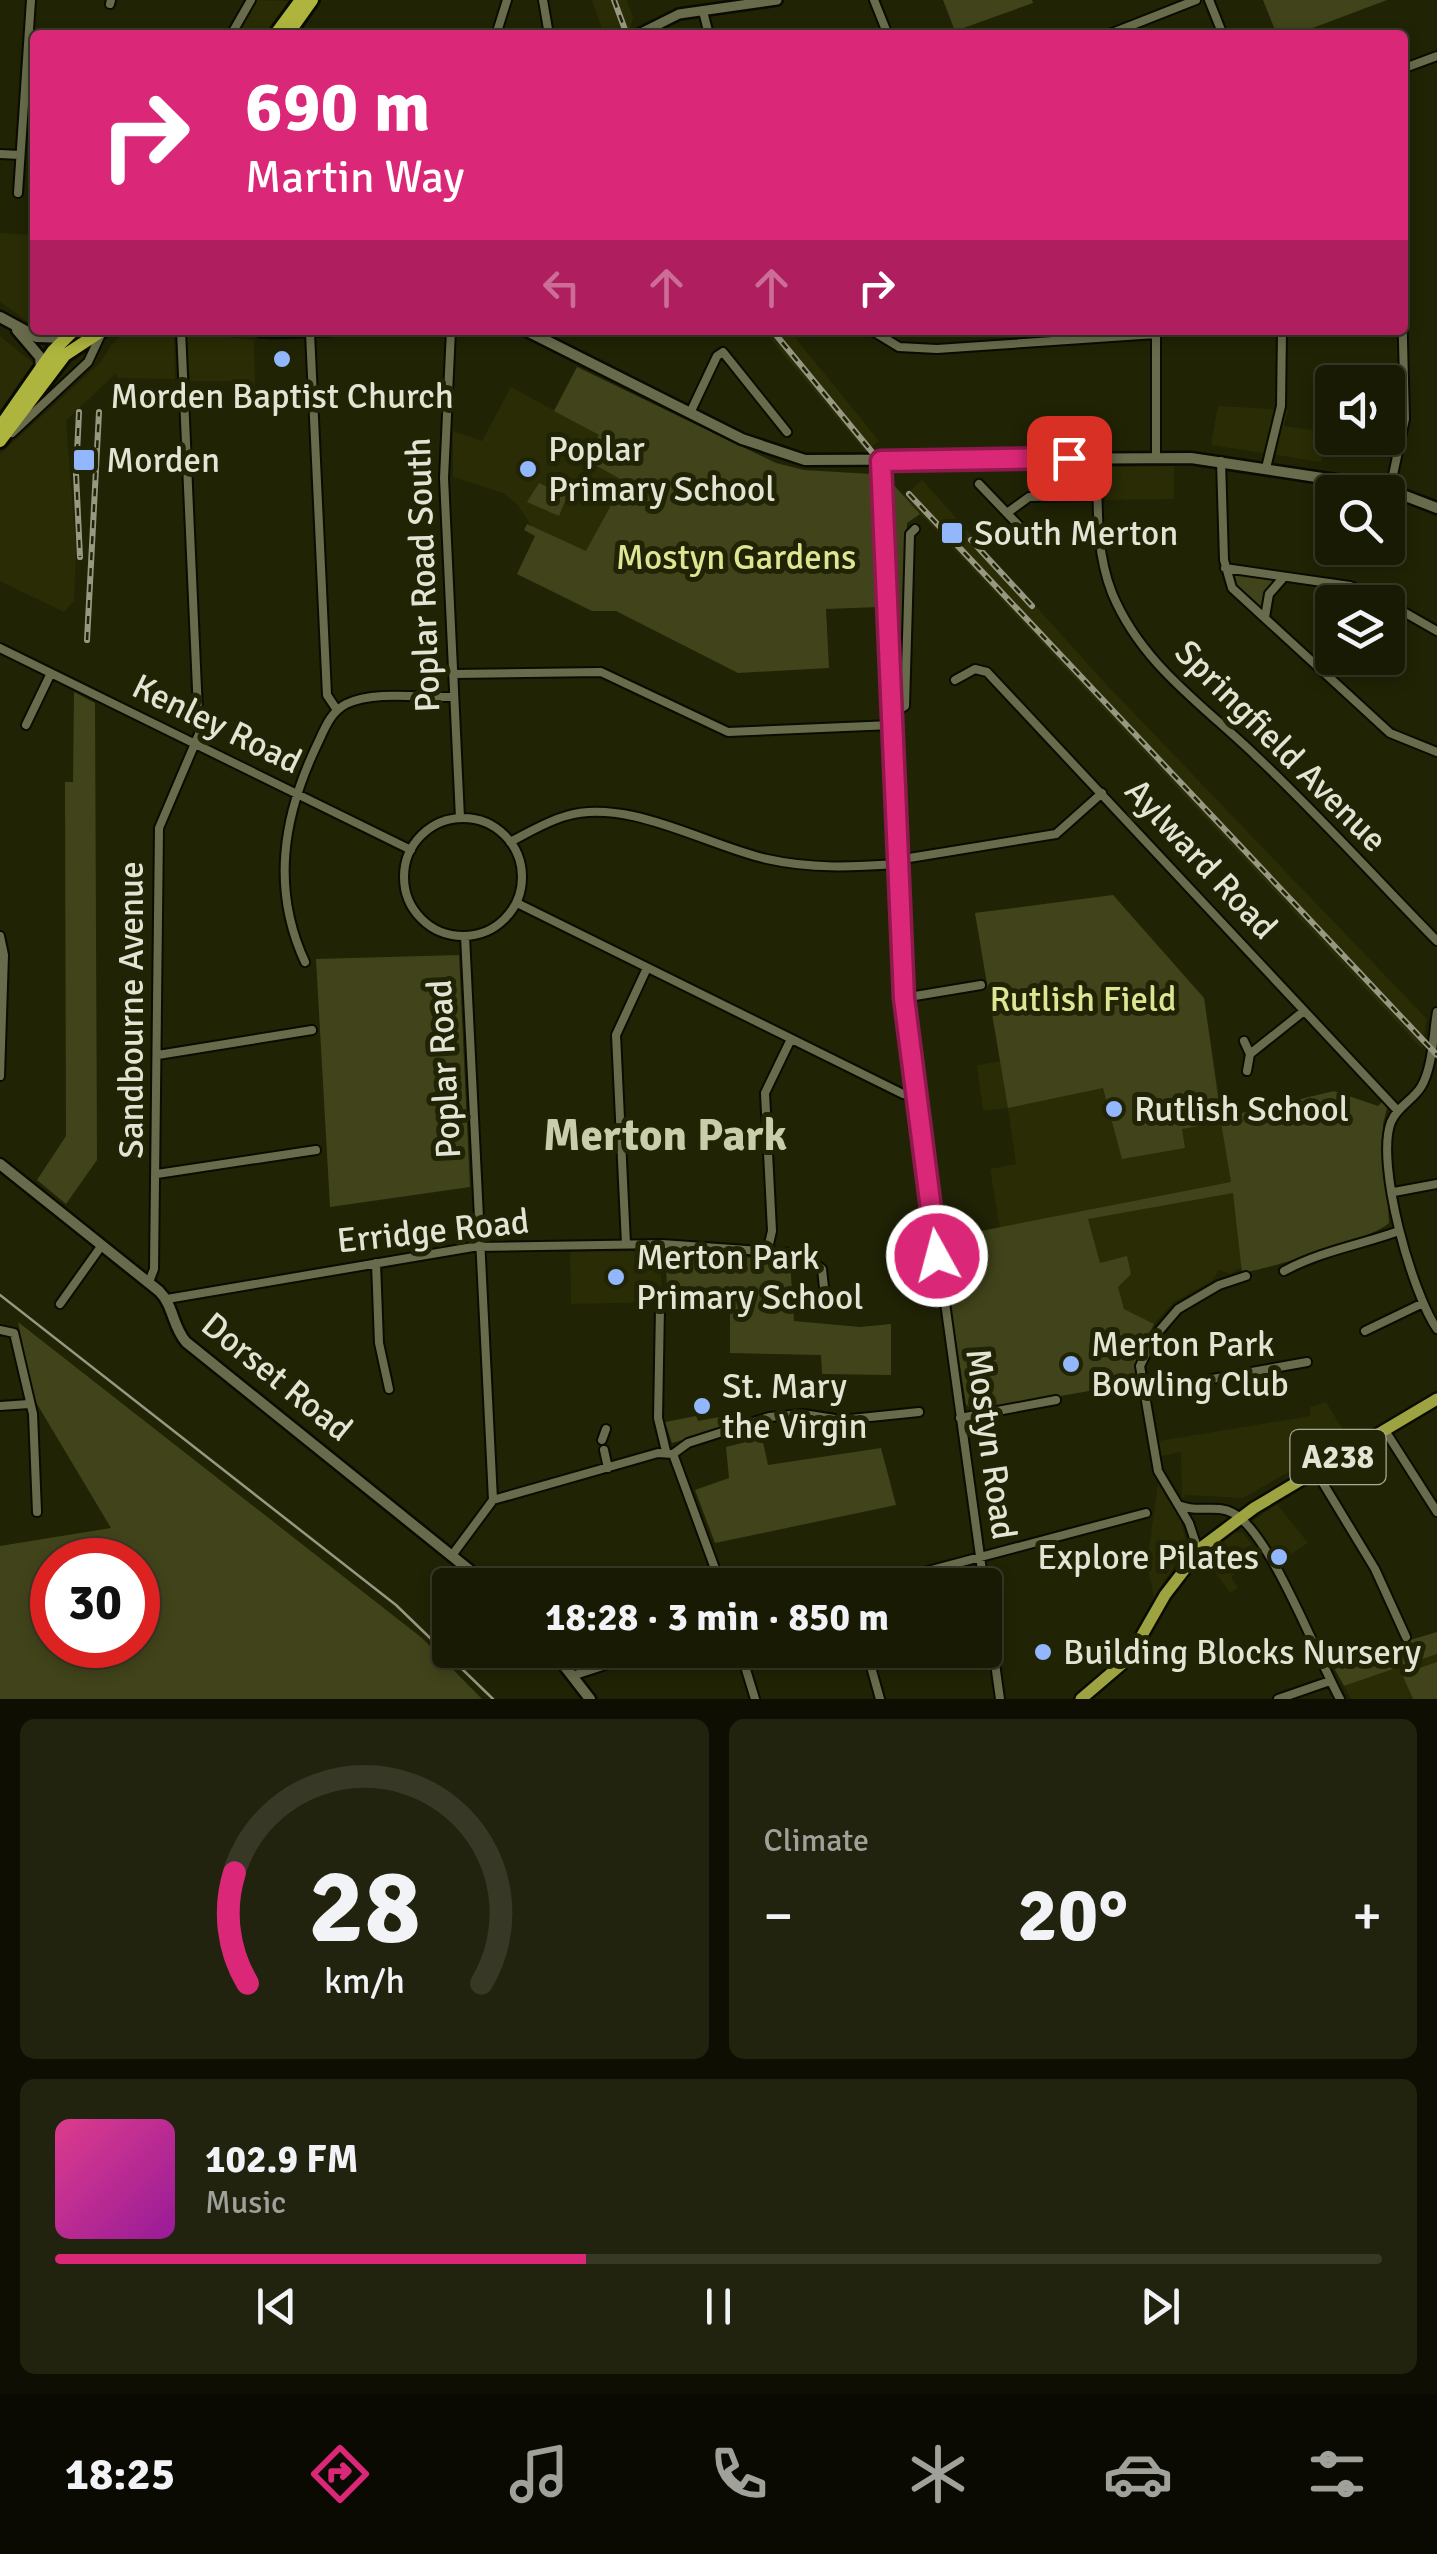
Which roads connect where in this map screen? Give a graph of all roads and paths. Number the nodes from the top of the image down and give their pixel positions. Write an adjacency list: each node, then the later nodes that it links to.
1 (31, 0): 25 (street)
2 (251, 0): 12 (street)
3 (312, 0): 14 (highway)
4 (508, 0): 15 (street)
5 (543, 0): 16 (street)
6 (777, 0): 11 (street)
7 (874, 0): 19 (street)
8 (1196, 0): 20 (street)
9 (1209, 0): 21 (street)
10 (296, 2): 13 (highway)
11 (703, 11): 17 (street); 18 (street)
12 (234, 30)
13 (279, 30)
14 (291, 30)
15 (498, 30)
16 (548, 30)
17 (646, 30)
18 (707, 30)
19 (886, 30)
20 (1120, 30)
21 (1221, 30)
22 (1437, 56): 23 (street)
23 (1408, 68)
24 (0, 154): 25 (street)
25 (20, 156): 26 (street)
26 (18, 192)
27 (0, 317): 28 (main road)
28 (16, 329): 29 (main road); 42 (main road)
29 (30, 334)
30 (34, 335): 41 (main road)
31 (101, 335): 47 (street)
32 (181, 335): 77 (street)
33 (307, 335): 73 (street)
34 (451, 335): 70 (street, Poplar Road South)
35 (535, 335): 45 (main road)
36 (879, 335): 37 (street)
37 (1117, 335)
38 (1156, 335): 49 (street)
39 (1282, 335): 52 (street)
40 (1403, 335): 53 (street)
41 (70, 338): 43 (highway); 47 (highway)
42 (32, 345): 43 (main road); 44 (main road)
43 (53, 351): 44 (highway)
44 (41, 370): 47 (highway)
45 (690, 413): 46 (street); 50 (main road)
46 (787, 432)
47 (2, 435)
48 (1097, 458): 49 (main road); 50 (main road); 57 (street, Springfield Avenue)
49 (1156, 458): 51 (main road)
50 (881, 461): 74 (street, Mostyn Road)
51 (1221, 461): 52 (main road); 62 (street)
52 (1266, 468): 54 (main road)
53 (1393, 475)
54 (1315, 476)
55 (979, 484): 59 (street)
56 (1405, 495): 58 (main road)
57 (1098, 496): 59 (street); 88 (street, Springfield Avenue)
58 (1437, 508)
59 (1008, 514): 61 (street)
60 (915, 530): 74 (street, Mostyn Road)
61 (1025, 532)
62 (1225, 568): 63 (street); 66 (street)
63 (1284, 577): 64 (street); 66 (street)
64 (1343, 585)
65 (1405, 613): 67 (street)
66 (1265, 618): 78 (street)
67 (1437, 631)
68 (0, 648): 69 (street, Kenley Road)
69 (51, 672): 75 (street); 77 (street, Kenley Road)
70 (453, 674): 72 (street, Poplar Road South); 76 (street)
71 (955, 680): 80 (street, Aylward Road)
72 (453, 697): 73 (street); 81 (street, Poplar Road South)
73 (336, 710): 79 (street)
74 (891, 714): 76 (street, Mostyn Road)
75 (26, 725)
76 (892, 725): 84 (street, Mostyn Road)
77 (196, 745): 79 (street, Kenley Road); 98 (street, Sandbourne Avenue)
78 (1437, 752)
79 (295, 793): 83 (street, Kenley Road); 89 (street)
80 (1102, 793): 84 (street); 93 (street, Aylward Road)
81 (460, 818): 82 (street); 83 (street)
82 (510, 842): 84 (street); 85 (street)
83 (411, 850): 87 (street)
84 (897, 862): 92 (street, Mostyn Road)
85 (517, 903): 87 (street); 90 (street)
86 (0, 936): 102 (street)
87 (465, 936): 113 (street, Poplar Road)
88 (1437, 941)
89 (305, 962)
90 (647, 968): 96 (street); 111 (street)
91 (982, 985): 92 (street)
92 (904, 998): 103 (street, Mostyn Road)
93 (1304, 1010): 99 (street); 104 (street, Aylward Road)
94 (1437, 1012): 100 (street)
95 (312, 1030): 98 (street)
96 (791, 1038): 103 (street); 114 (street)
97 (1244, 1041): 99 (street)
98 (158, 1054): 107 (street, Sandbourne Avenue)
99 (1250, 1054): 101 (street)
100 (1432, 1068): 104 (street)
101 (1248, 1071)
102 (0, 1076)
103 (916, 1096): 135 (street, Mostyn Road)
104 (1398, 1111): 109 (street)
105 (316, 1150): 107 (street)
106 (0, 1164): 112 (main road, Dorset Road)
107 (157, 1174): 118 (street, Sandbourne Avenue)
108 (1437, 1184): 109 (street)
109 (1394, 1192): 110 (street)
110 (1399, 1230): 116 (street); 122 (street)
111 (626, 1244): 113 (street, Erridge Road); 114 (street, Erridge Road)
112 (102, 1245): 118 (main road, Dorset Road); 121 (street)
113 (480, 1246): 115 (street, Erridge Road); 141 (street, Poplar Road)
114 (768, 1248): 119 (street, Erridge Road)
115 (376, 1263): 120 (street, Erridge Road); 128 (street)
116 (1284, 1271)
117 (1246, 1276): 129 (street)
118 (149, 1282): 120 (main road, Dorset Road)
119 (825, 1297)
120 (167, 1299): 150 (main road, Dorset Road)
121 (60, 1304)
122 (1421, 1304): 124 (street); 126 (street)
123 (660, 1307): 138 (street)
124 (1437, 1329)
125 (0, 1330): 132 (street)
126 (1365, 1331)
127 (1306, 1362): 129 (street)
128 (389, 1389)
129 (1146, 1391): 142 (street)
130 (1437, 1399): 137 (main road, A238)
131 (1056, 1400): 135 (street)
132 (29, 1404): 133 (street); 144 (street)
133 (0, 1406)
134 (920, 1412): 138 (street)
135 (960, 1418): 151 (street, Mostyn Road)
136 (606, 1429): 139 (street)
137 (1384, 1429): 140 (main road, A238); 145 (street)
138 (670, 1453): 139 (street); 153 (street)
139 (608, 1468): 141 (street)
140 (1315, 1470): 147 (main road, A238); 156 (street)
141 (492, 1500): 150 (street)
142 (1178, 1506): 143 (street); 148 (street)
143 (1200, 1511): 147 (street); 148 (street)
144 (37, 1512)
145 (1437, 1512)
146 (1146, 1513): 151 (street)
147 (1240, 1517): 149 (main road, A238); 163 (street)
148 (1189, 1523): 149 (street)
149 (1198, 1550): 168 (main road, A238)
150 (453, 1554): 152 (main road, Dorset Road)
151 (980, 1556): 154 (street); 155 (street, Mostyn Road)
152 (469, 1568)
153 (714, 1568)
154 (937, 1568)
155 (982, 1568)
156 (1406, 1637)
157 (568, 1668): 162 (main road)
158 (599, 1668): 162 (street)
159 (745, 1668): 165 (street)
160 (871, 1668): 166 (street)
161 (996, 1668): 167 (street, Mostyn Road)
162 (575, 1676): 164 (main road)
163 (1330, 1680): 169 (street); 170 (street)
164 (590, 1699)
165 (754, 1699)
166 (880, 1699)
167 (1000, 1699)
168 (1081, 1699)
169 (1278, 1699)
170 (1340, 1699)

